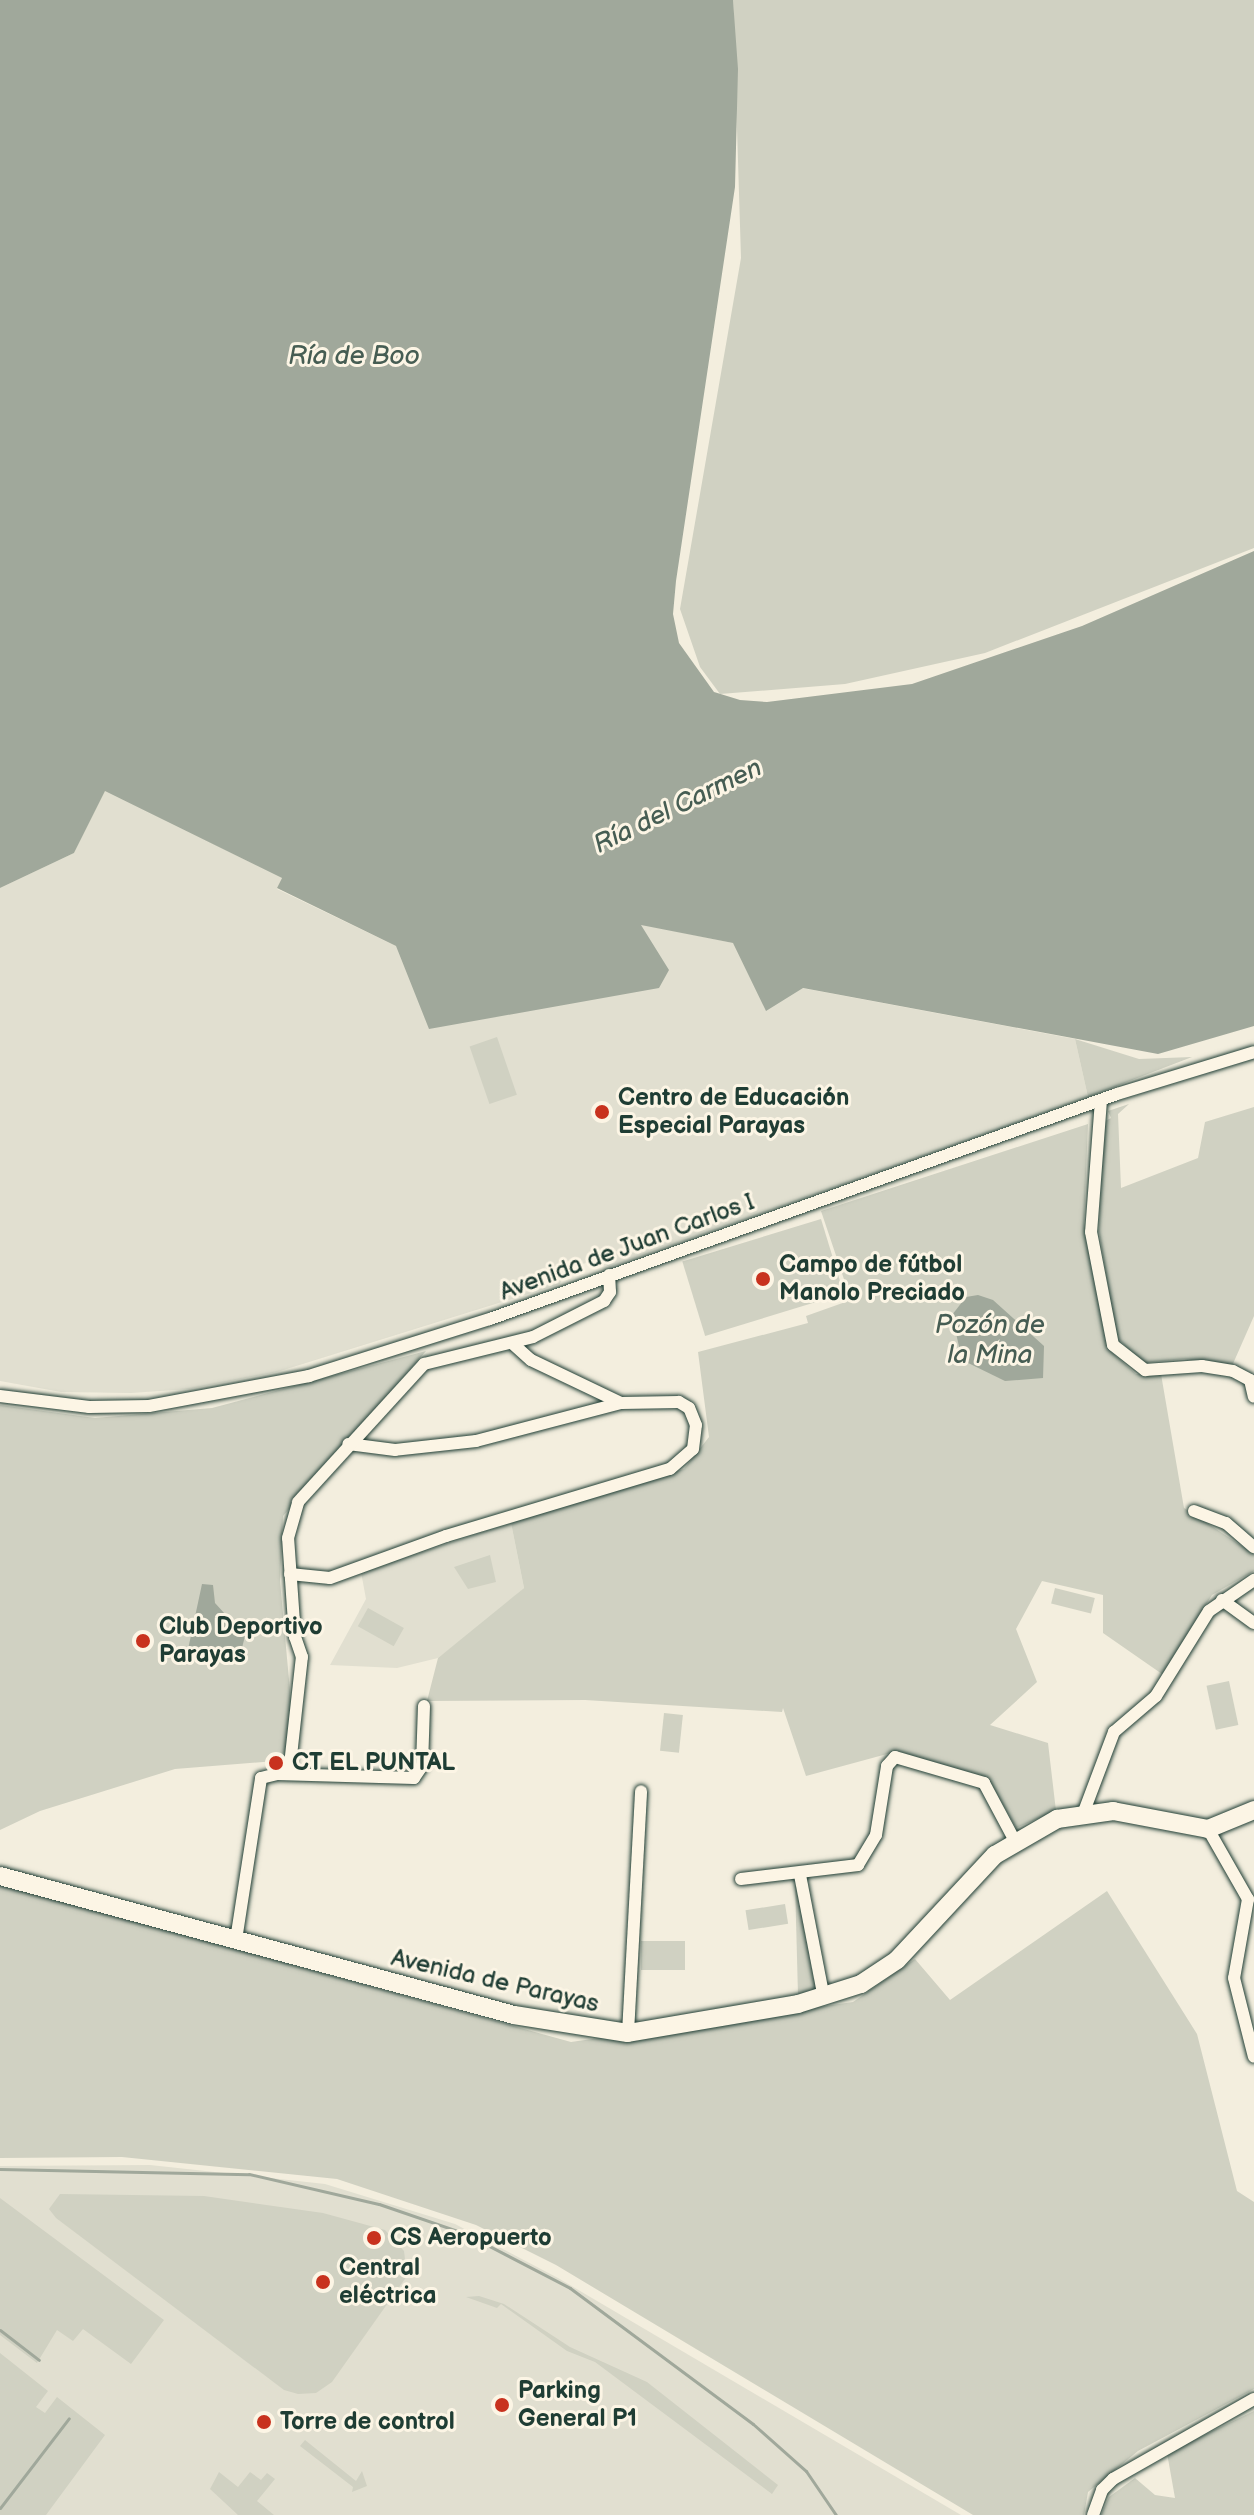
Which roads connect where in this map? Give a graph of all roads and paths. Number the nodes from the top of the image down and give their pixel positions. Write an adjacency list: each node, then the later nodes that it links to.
1 (1254, 1052): 2 (street, Avenida de Juan Carlos I)
2 (1101, 1100): 3 (street, Avenida de Juan Carlos I); 5 (street)
3 (609, 1275): 4 (street); 6 (street, Avenida de Juan Carlos I)
4 (512, 1343): 8 (street); 9 (street)
5 (1252, 1378): 7 (street)
6 (0, 1396)
7 (1254, 1397)
8 (621, 1403): 9 (street); 12 (street)
9 (348, 1444): 12 (street)
10 (1194, 1511): 11 (street)
11 (1254, 1547)
12 (290, 1574): 17 (street)
13 (1254, 1580): 14 (street)
14 (1222, 1600): 15 (street); 20 (street)
15 (1254, 1623)
16 (424, 1706): 17 (street)
17 (289, 1774): 26 (street)
18 (641, 1791): 28 (street)
19 (1254, 1810): 21 (street)
20 (1083, 1814): 21 (street, Avenida de Parayas); 22 (street, Avenida de Parayas)
21 (1208, 1829): 29 (street)
22 (1015, 1841): 23 (street); 27 (street, Avenida de Parayas)
23 (800, 1875): 25 (street); 27 (street)
24 (0, 1876): 26 (street, Avenida de Parayas)
25 (741, 1879)
26 (236, 1940): 28 (street, Avenida de Parayas)
27 (824, 1998): 28 (street, Avenida de Parayas)
28 (628, 2033)
29 (1254, 2057)
30 (1254, 2399): 31 (street)
31 (1093, 2515)

